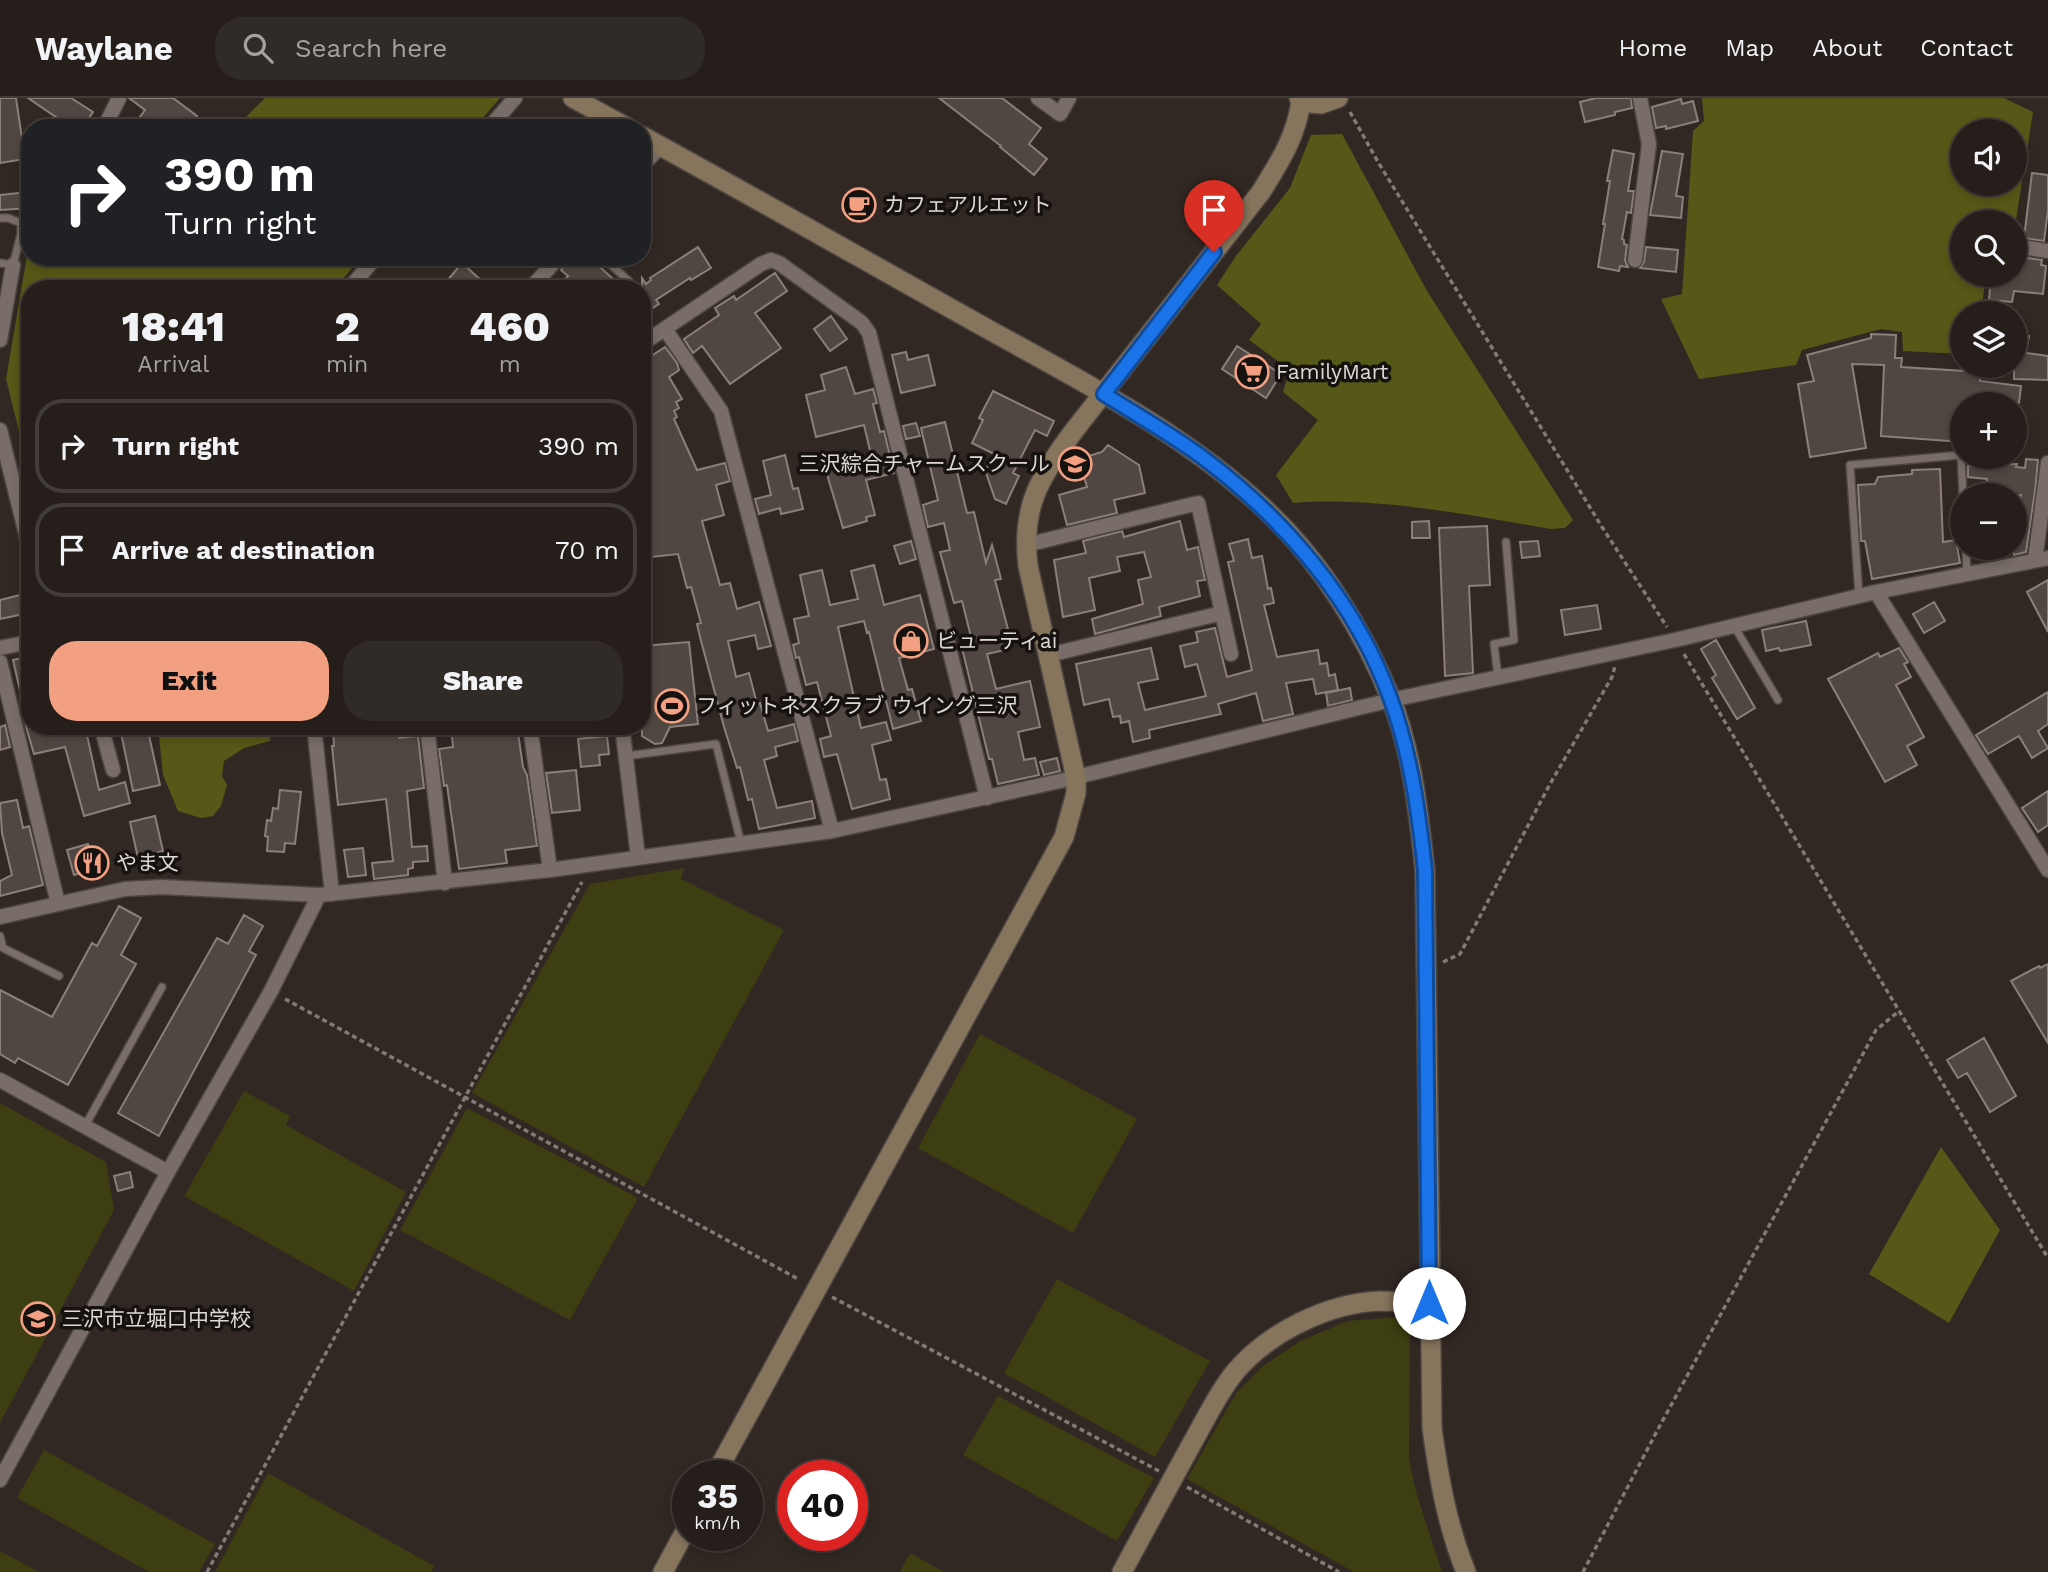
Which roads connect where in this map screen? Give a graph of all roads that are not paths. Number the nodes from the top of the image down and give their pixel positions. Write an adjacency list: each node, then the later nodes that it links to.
1 (119, 98): 9 (street)
2 (515, 98): 10 (street)
3 (573, 98): 11 (street)
4 (1038, 98): 5 (street)
5 (1069, 98)
6 (1640, 98): 18 (street)
7 (1300, 100): 8 (street); 29 (street)
8 (1343, 103)
9 (108, 119)
10 (497, 119)
11 (612, 119)
12 (651, 141): 13 (street)
13 (661, 146): 14 (street); 29 (street)
14 (651, 157)
15 (0, 218): 19 (lane)
16 (2027, 248): 17 (street)
17 (2048, 251)
18 (1635, 260)
19 (7, 264): 28 (street)
20 (368, 266): 23 (street)
21 (551, 266): 24 (street)
22 (613, 266): 25 (lane)
23 (357, 280)
24 (538, 280)
25 (628, 280)
26 (666, 329): 27 (street); 59 (street); 60 (street)
27 (651, 338)
28 (0, 340)
29 (1104, 394): 35 (street); 49 (street)
30 (0, 430): 33 (street)
31 (2048, 463): 36 (street)
32 (1962, 483): 40 (lane)
33 (21, 488)
34 (1506, 541): 48 (lane)
35 (1026, 545): 41 (street); 46 (street)
36 (2041, 559): 38 (street)
37 (1966, 560): 38 (lane)
38 (1967, 574): 39 (street)
39 (1876, 592): 40 (street); 64 (street)
40 (1859, 596): 42 (street)
41 (1222, 613): 45 (street); 46 (street)
42 (1734, 626): 48 (street); 50 (lane)
43 (21, 644): 44 (street)
44 (0, 648)
45 (1231, 654)
46 (1049, 655): 58 (street)
47 (0, 662): 67 (street)
48 (1498, 678): 49 (street)
49 (1391, 700): 58 (street); 75 (street)
50 (1778, 700)
51 (103, 735): 57 (street)
52 (315, 735): 66 (street)
53 (428, 735): 65 (street)
54 (531, 735): 63 (street)
55 (623, 735): 56 (street)
56 (626, 756): 61 (lane); 62 (street)
57 (113, 770)
58 (1076, 778): 59 (street); 76 (street)
59 (987, 798): 60 (street)
60 (832, 831): 61 (street)
61 (741, 843): 62 (street)
62 (638, 857): 63 (street)
63 (550, 870): 65 (street)
64 (2048, 870)
65 (445, 883): 66 (street)
66 (326, 894): 67 (street); 74 (street)
67 (58, 904): 68 (street)
68 (0, 916)
69 (0, 936): 70 (lane)
70 (59, 976)
71 (162, 987): 73 (lane)
72 (0, 1080): 73 (street)
73 (85, 1126): 74 (street)
74 (168, 1172): 77 (street)
75 (1429, 1303): 80 (street); 81 (street)
76 (723, 1460)
77 (0, 1480)
78 (674, 1551): 79 (street)
79 (663, 1572)
80 (1122, 1572)
81 (1466, 1572)

